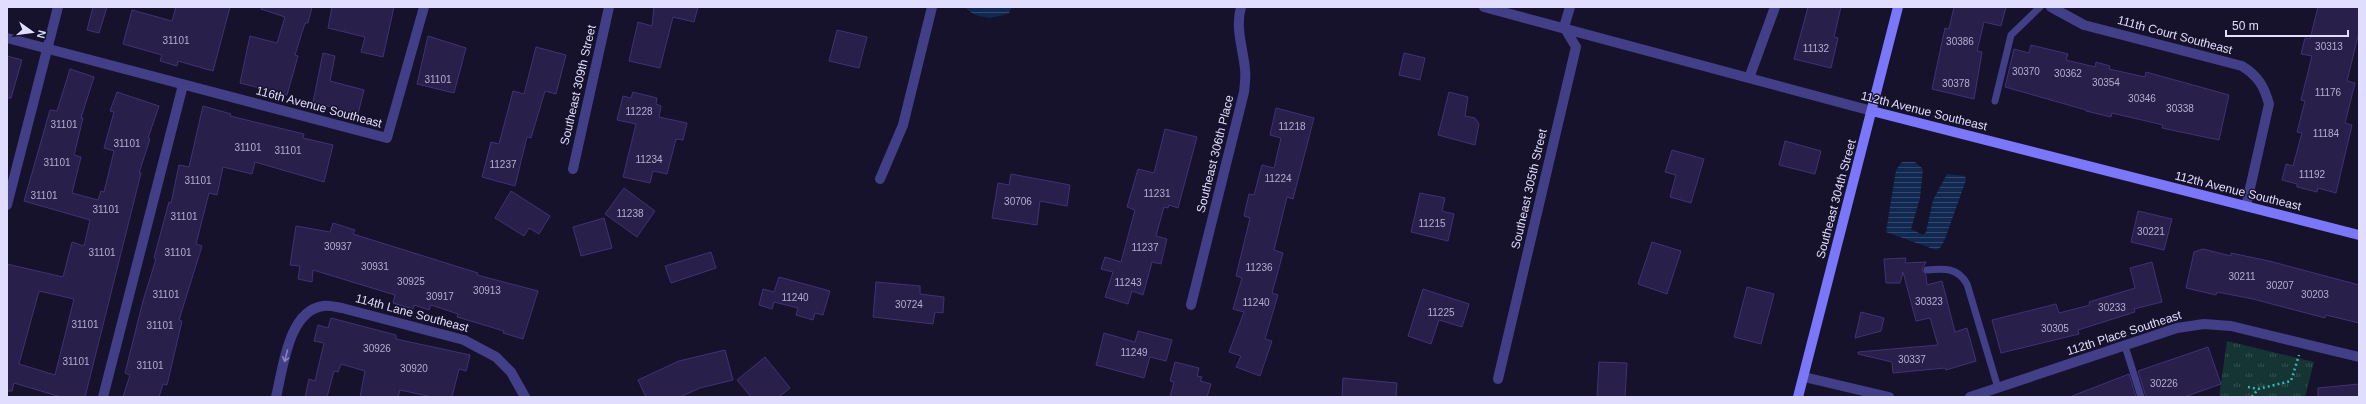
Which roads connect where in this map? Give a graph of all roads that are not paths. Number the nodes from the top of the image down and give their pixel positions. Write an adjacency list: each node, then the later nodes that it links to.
1 (58, 7): 14 (street)
2 (424, 7): 16 (street, 116th Avenue Southeast)
3 (609, 7): 19 (street, Southeast 309th Street)
4 (932, 7): 20 (street)
5 (1241, 7): 25 (street, Southeast 306th Place)
6 (1484, 7): 12 (street, 112th Avenue Southeast)
7 (1570, 7): 12 (street)
8 (1775, 7): 15 (street)
9 (1898, 7): 18 (street, Southeast 304th Street)
10 (2040, 7): 17 (lane)
11 (2051, 7): 22 (street, 111th Court Southeast)
12 (1564, 27): 15 (street, 112th Avenue Southeast); 29 (street, Southeast 305th Street)
13 (7, 38): 14 (street, 116th Avenue Southeast)
14 (47, 48): 16 (street, 116th Avenue Southeast); 21 (street)
15 (1749, 78): 18 (street, 112th Avenue Southeast)
16 (183, 86): 32 (street)
17 (1995, 101)
18 (1872, 111): 22 (street, 112th Avenue Southeast); 28 (street, Southeast 304th Street)
19 (573, 169)
20 (880, 179)
21 (7, 205)
22 (2246, 206): 23 (street, 112th Avenue Southeast)
23 (2359, 235)
24 (1927, 270): 30 (lane)
25 (1190, 306)
26 (2125, 346): 27 (street, 112th Place Southeast); 30 (street, 112th Place Southeast); 37 (lane)
27 (2359, 357)
28 (1804, 377): 34 (street, Southeast 304th Street); 35 (street)
29 (1498, 379)
30 (1998, 388): 36 (street, 112th Place Southeast)
31 (525, 395): 33 (street, 114th Lane Southeast, one-way to 33)
32 (103, 397)
33 (276, 397)
34 (1798, 397)
35 (1889, 397)
36 (1970, 397)
37 (2142, 397)

